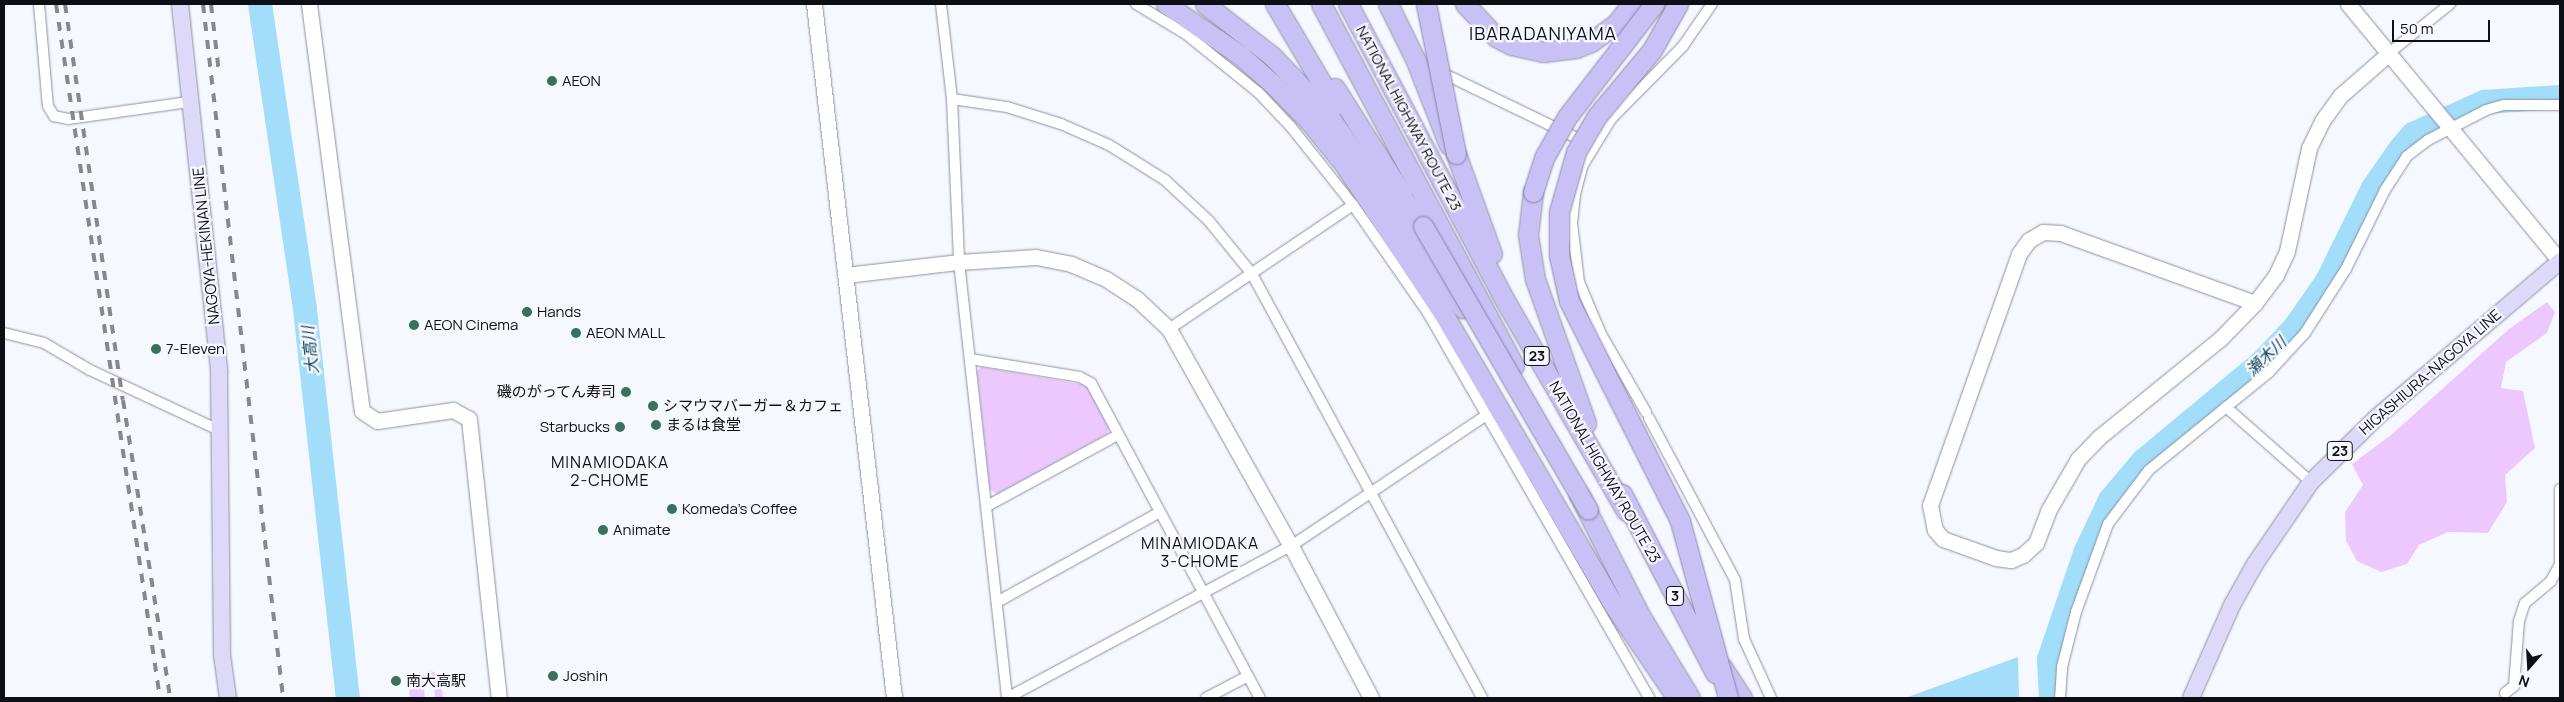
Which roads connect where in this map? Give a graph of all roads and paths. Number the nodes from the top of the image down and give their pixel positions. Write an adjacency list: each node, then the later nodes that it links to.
1 (39, 4): 24 (street)
2 (180, 4): 24 (main road, NAGOYA-HEKINAN LINE)
3 (308, 4): 56 (street)
4 (814, 4): 32 (street)
5 (941, 4): 23 (street)
6 (1136, 4): 28 (street)
7 (1166, 4): 64 (highway)
8 (1205, 4): 39 (highway, bridge)
9 (1275, 4): 35 (highway); 39 (highway, bridge)
10 (1321, 4): 35 (highway, NATIONAL HIGHWAY ROUTE 23 / 23)
11 (1348, 4): 34 (highway, NATIONAL HIGHWAY ROUTE 23 / 23)
12 (1388, 4): 22 (highway)
13 (1426, 4): 43 (highway, bridge)
14 (1465, 4): 15 (highway)
15 (1630, 4)
16 (1654, 4): 43 (highway, bridge)
17 (1678, 4): 67 (highway, bridge)
18 (1712, 4): 27 (street)
19 (2348, 4): 21 (street)
20 (2450, 4): 21 (street)
21 (2388, 54): 26 (street); 33 (street)
22 (1416, 61): 27 (street); 34 (highway)
23 (952, 99): 30 (street); 31 (street)
24 (189, 102): 42 (main road, NAGOYA-HEKINAN LINE)
25 (2560, 105): 26 (street)
26 (2448, 124): 29 (street); 40 (street)
27 (1593, 146): 68 (street)
28 (1353, 204): 31 (street); 41 (street)
29 (2560, 261): 45 (main road, HIGASHIURA-NAGOYA LINE / 23)
30 (959, 262): 32 (street); 36 (street); 38 (street)
31 (1252, 274): 36 (street); 47 (street)
32 (846, 275): 57 (street)
33 (2255, 303): 33 (street)
34 (1507, 304): 67 (highway, NATIONAL HIGHWAY ROUTE 23 / 23)
35 (1488, 315): 65 (highway, NATIONAL HIGHWAY ROUTE 23 / 23)
36 (1170, 329): 50 (street)
37 (4, 333): 42 (street)
38 (970, 359): 44 (street); 48 (street)
39 (1515, 384): 66 (highway, 3, bridge)
40 (2226, 407): 45 (street); 69 (street)
41 (1487, 415): 47 (street); 63 (street)
42 (221, 431): 55 (main road, NAGOYA-HEKINAN LINE)
43 (1590, 434): 67 (highway, 3, bridge)
44 (1118, 435): 48 (street); 49 (street)
45 (2311, 482): 70 (main road, HIGASHIURA-NAGOYA LINE / 23)
46 (2560, 489): 54 (street)
47 (1370, 491): 50 (street); 62 (street)
48 (987, 506): 52 (street)
49 (1160, 512): 51 (street); 52 (street)
50 (1291, 546): 51 (street); 61 (street)
51 (1203, 591): 53 (street); 58 (street)
52 (997, 602): 58 (street)
53 (1248, 676): 59 (street); 60 (street)
54 (2505, 693)
55 (228, 698)
56 (499, 698)
57 (894, 698)
58 (1008, 698)
59 (1206, 698)
60 (1260, 698)
61 (1371, 698)
62 (1482, 698)
63 (1649, 698)
64 (1677, 698)
65 (1690, 698)
66 (1702, 698)
67 (1736, 698)
68 (1771, 698)
69 (2060, 698)
70 (2192, 698)

